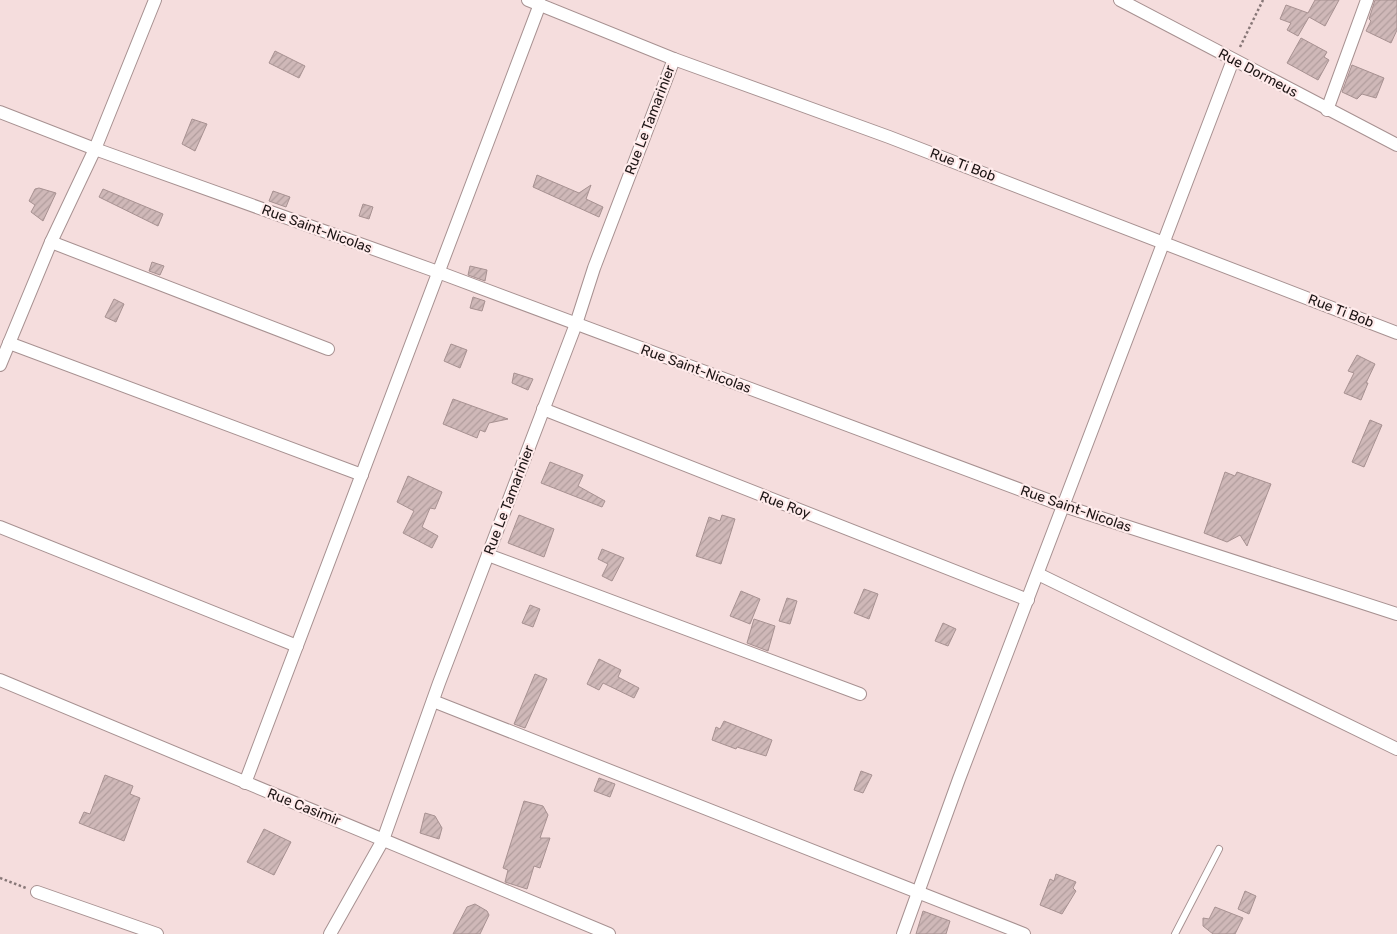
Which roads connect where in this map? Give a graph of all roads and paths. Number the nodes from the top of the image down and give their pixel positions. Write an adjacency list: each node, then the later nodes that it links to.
1 (155, 0): 11 (street)
2 (1120, 0): 7 (street, Rue Dormeus)
3 (1264, 0): 7 (path)
4 (1367, 0): 8 (street)
5 (534, 2): 6 (street, Rue Ti Bob); 14 (street)
6 (674, 59): 13 (street, Rue Ti Bob); 15 (street, Rue Le Tamarinier)
7 (1233, 60): 8 (street, Rue Dormeus); 13 (street)
8 (1327, 110): 10 (street, Rue Dormeus)
9 (0, 112): 11 (street, Rue Saint-Nicolas)
10 (1397, 145)
11 (95, 149): 12 (street); 14 (street, Rue Saint-Nicolas)
12 (51, 242): 17 (street); 18 (street)
13 (1164, 242): 16 (street, Rue Ti Bob); 22 (street)
14 (438, 272): 15 (street, Rue Saint-Nicolas); 21 (street)
15 (576, 324): 20 (street, Rue Le Tamarinier); 22 (street, Rue Saint-Nicolas)
16 (1397, 333)
17 (9, 343): 19 (street); 21 (street)
18 (328, 349)
19 (0, 365)
20 (543, 409): 24 (street, Rue Le Tamarinier); 26 (street, Rue Roy)
21 (362, 475): 28 (street)
22 (1064, 506): 25 (street); 27 (street, Rue Saint-Nicolas)
23 (0, 527): 28 (street)
24 (488, 554): 30 (street); 31 (street, Rue Le Tamarinier)
25 (1038, 574): 26 (street); 32 (street)
26 (1028, 600): 38 (street)
27 (1397, 614)
28 (297, 646): 33 (street)
29 (0, 680): 33 (street, Rue Casimir)
30 (860, 694)
31 (433, 701): 34 (street, Rue Le Tamarinier); 38 (street)
32 (1397, 749)
33 (245, 783): 34 (street, Rue Casimir)
34 (383, 840): 40 (street, Rue Le Tamarinier); 41 (street, Rue Casimir)
35 (1219, 848): 44 (lane)
36 (0, 878): 37 (path)
37 (37, 892): 39 (street)
38 (919, 894): 42 (street); 43 (street)
39 (157, 934)
40 (330, 934)
41 (609, 934)
42 (903, 934)
43 (1024, 934)
44 (1174, 934)

